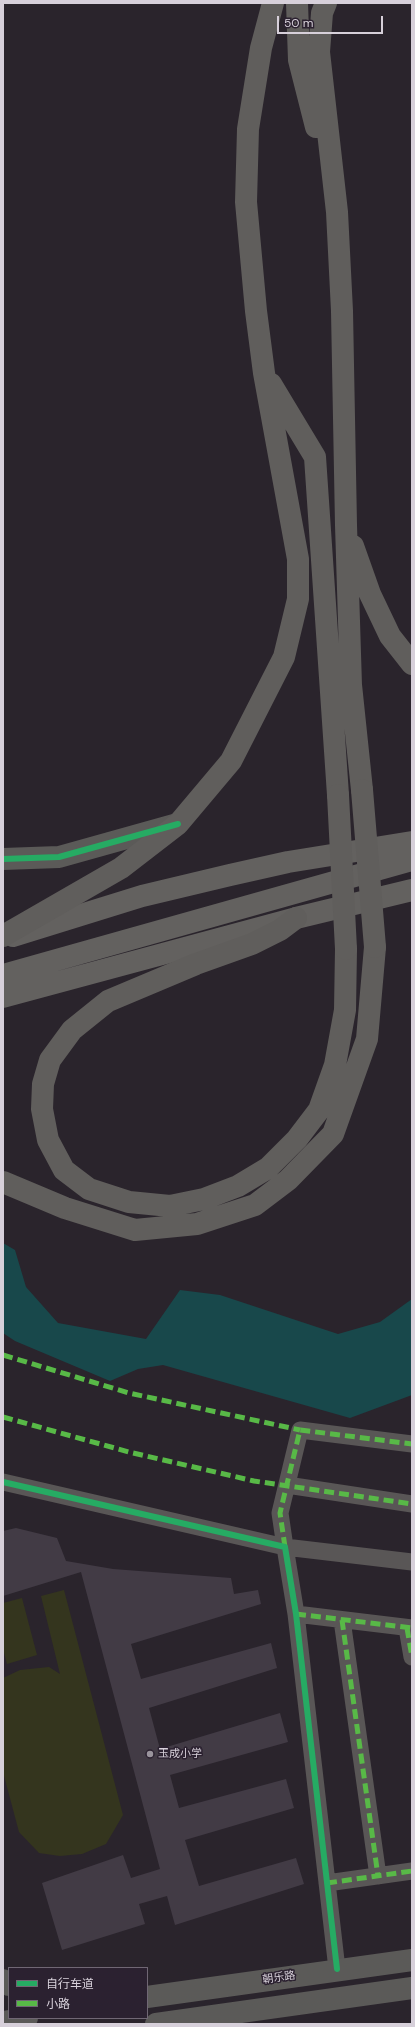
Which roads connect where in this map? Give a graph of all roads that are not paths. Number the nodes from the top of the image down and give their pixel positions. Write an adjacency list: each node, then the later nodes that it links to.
1 (259, 3): 5 (highway)
2 (273, 3): 5 (highway)
3 (296, 3): 6 (highway)
4 (326, 3): 6 (highway)
5 (261, 48): 7 (highway)
6 (337, 212): 8 (highway)
7 (264, 373): 10 (highway); 15 (highway, bridge)
8 (346, 525): 9 (highway); 19 (highway, bridge)
9 (412, 664)
10 (178, 824): 12 (street); 16 (highway)
11 (412, 842): 16 (main road)
12 (3, 859)
13 (412, 860): 17 (main road)
14 (412, 890): 15 (main road)
15 (296, 918): 18 (main road)
16 (3, 938)
17 (3, 975)
18 (3, 998)
19 (3, 1182)
20 (412, 1444): 22 (street)
21 (3, 1482): 24 (street)
22 (287, 1485): 23 (street); 24 (street)
23 (412, 1504)
24 (285, 1547): 25 (street); 26 (street)
25 (412, 1562)
26 (296, 1614): 27 (street); 32 (street)
27 (342, 1620): 28 (street); 31 (street)
28 (410, 1628): 29 (street)
29 (412, 1657)
30 (412, 1871): 31 (street)
31 (378, 1876): 32 (street)
32 (327, 1883): 34 (street)
33 (412, 1960): 34 (street, 朝乐路)
34 (337, 1969): 36 (street, 朝乐路)
35 (412, 1988): 39 (street)
36 (148, 1997)
37 (21, 2019): 38 (street)
38 (3, 2022)
39 (156, 2024)

